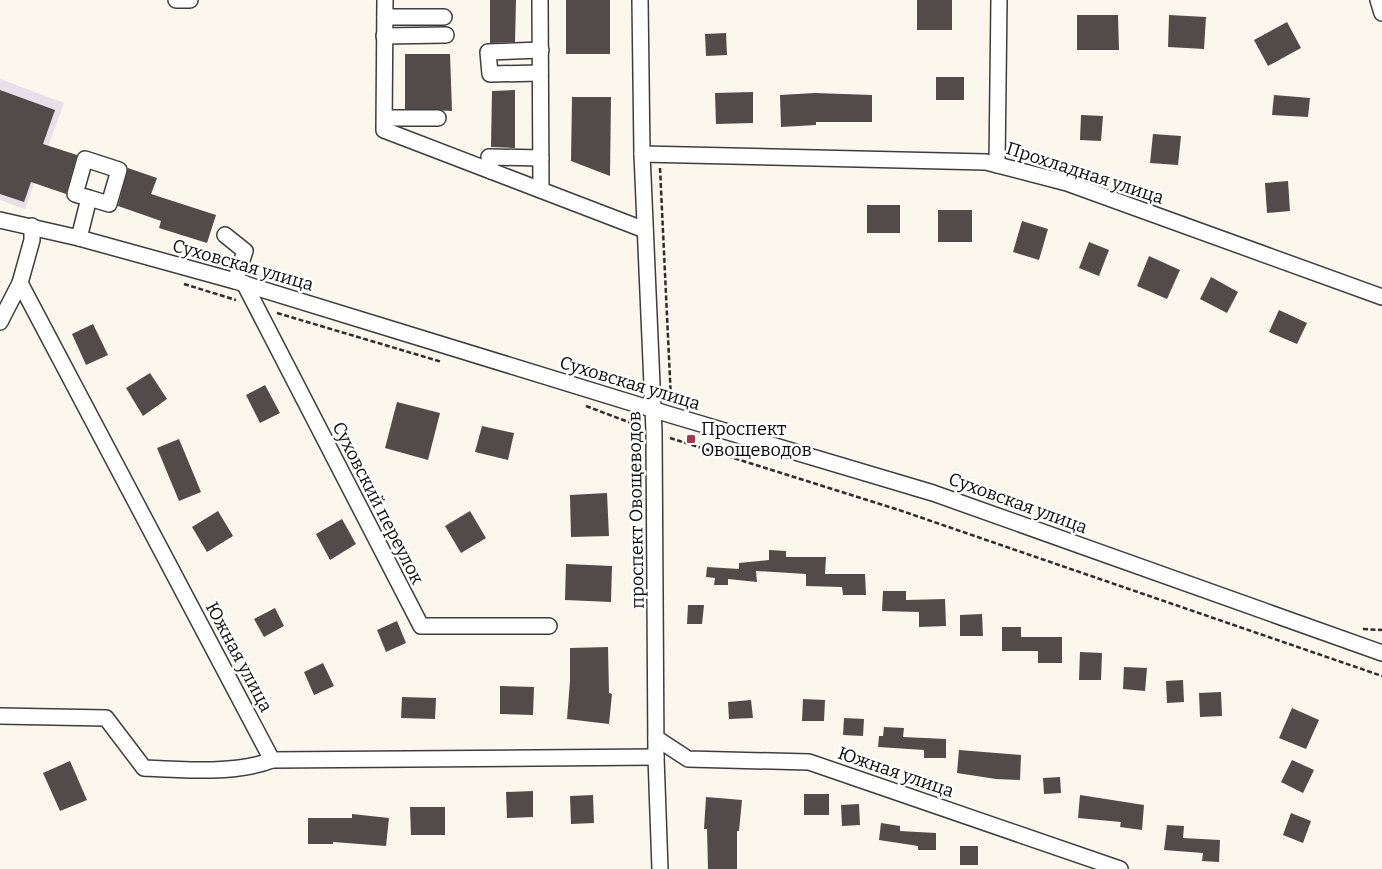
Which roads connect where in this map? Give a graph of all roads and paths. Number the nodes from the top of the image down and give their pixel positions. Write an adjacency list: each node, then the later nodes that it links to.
1 (176, 0): 2 (street)
2 (190, 0)
3 (384, 0): 10 (street)
4 (540, 0): 13 (street)
5 (640, 0): 17 (street, проспект Овощеводов)
6 (999, 0): 20 (street)
7 (1378, 0): 8 (street)
8 (1382, 13)
9 (444, 16): 10 (street)
10 (385, 17): 11 (street)
11 (384, 36): 12 (street); 15 (street)
12 (446, 36)
13 (540, 50): 14 (street); 14 (street)
14 (540, 73): 19 (street)
15 (385, 118): 16 (street); 21 (street)
16 (438, 118)
17 (642, 154): 18 (street, Прохладная улица); 26 (street, проспект Овощеводов)
18 (659, 155): 20 (street, Прохладная улица); 38 (path)
19 (541, 158): 21 (street); 22 (street)
20 (997, 165): 32 (street, Прохладная улица)
21 (491, 171): 22 (street)
22 (540, 190): 26 (street)
23 (89, 198): 28 (street)
24 (0, 220): 25 (street, Суховская улица)
25 (32, 226): 28 (street, Суховская улица); 30 (street)
26 (645, 230): 37 (street, проспект Овощеводов)
27 (225, 235): 29 (street)
28 (79, 238): 29 (street, Суховская улица)
29 (240, 282): 33 (street, Суховский переулок); 37 (street, Суховская улица)
30 (20, 283): 34 (street); 49 (street, Южная улица)
31 (179, 283): 33 (path)
32 (1382, 297)
33 (255, 306): 35 (path); 41 (street, Суховский переулок)
34 (0, 322)
35 (451, 365)
36 (581, 404): 39 (path)
37 (654, 410): 38 (street, Суховская улица); 39 (street, проспект Овощеводов)
38 (671, 415): 40 (path); 44 (street, Суховская улица)
39 (654, 431): 40 (path); 47 (street, проспект Овощеводов)
40 (670, 439): 45 (path)
41 (548, 626)
42 (1362, 629): 43 (path)
43 (1382, 630)
44 (1382, 654)
45 (1382, 676)
46 (0, 716): 49 (street)
47 (656, 738): 48 (street, проспект Овощеводов); 51 (street, Южная улица)
48 (656, 757): 49 (street); 50 (street, проспект Овощеводов)
49 (272, 760)
50 (660, 869)
51 (1120, 869)

